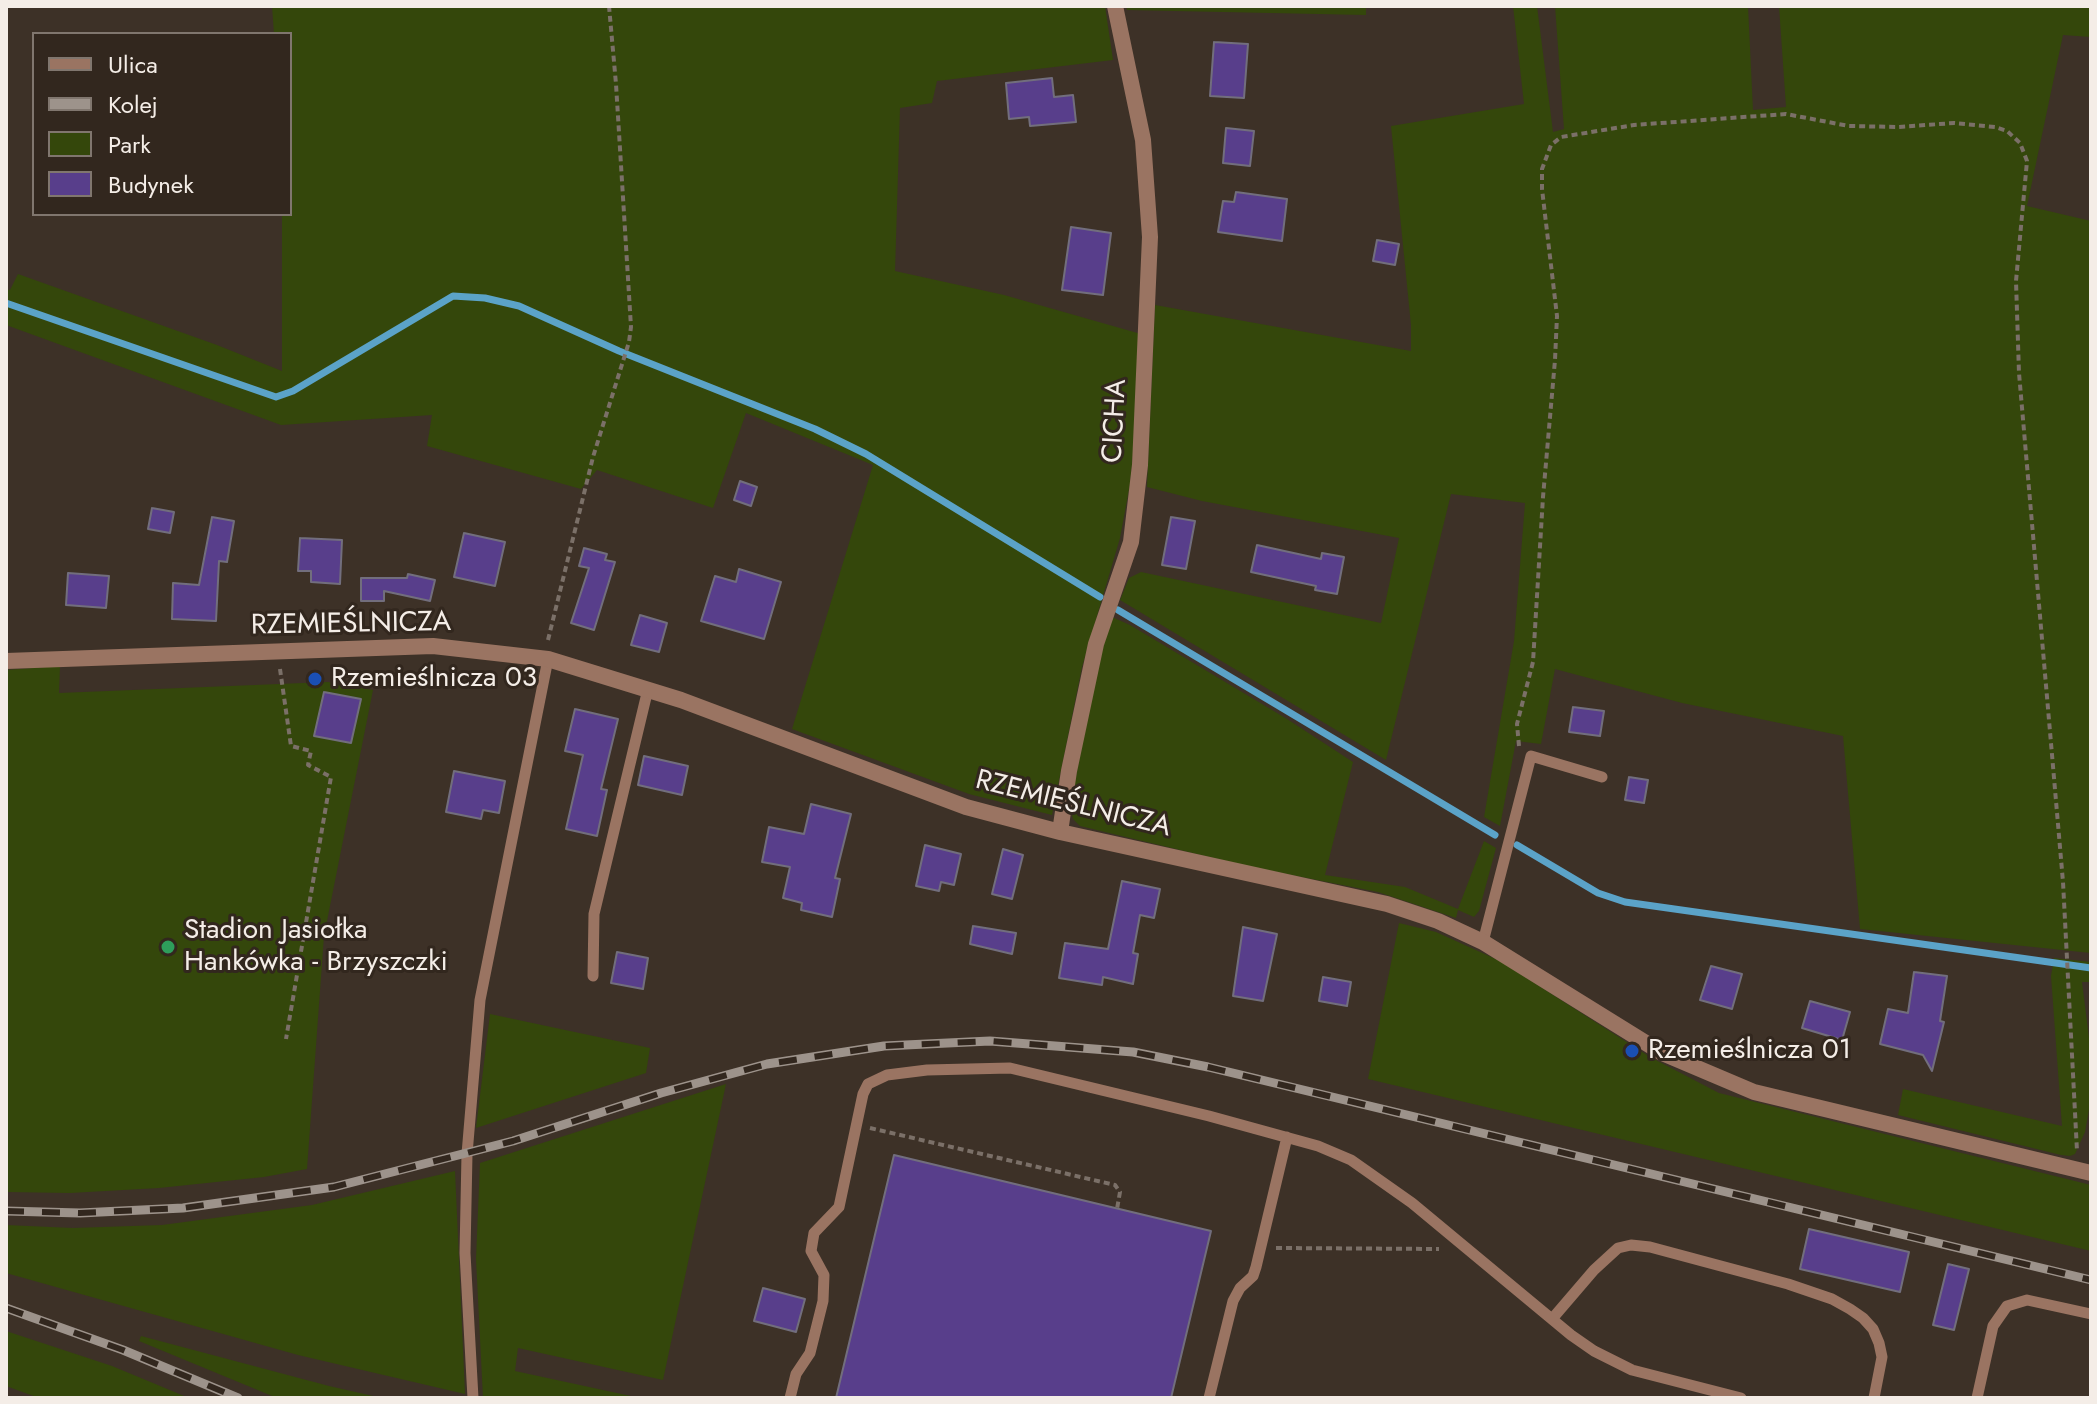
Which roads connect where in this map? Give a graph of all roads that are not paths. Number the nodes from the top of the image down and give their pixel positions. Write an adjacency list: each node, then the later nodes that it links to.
1 (1115, 6): 6 (street, CICHA)
2 (546, 659): 3 (street, RZEMIEŚLNICZA); 4 (street, RZEMIEŚLNICZA); 13 (lane)
3 (6, 661)
4 (648, 689): 6 (street, RZEMIEŚLNICZA); 8 (lane)
5 (1602, 777): 7 (lane)
6 (1060, 832): 7 (street, RZEMIEŚLNICZA)
7 (1483, 942): 10 (street, RZEMIEŚLNICZA)
8 (593, 976)
9 (1287, 1137): 12 (lane); 14 (lane); 15 (lane)
10 (2085, 1171)
11 (2091, 1314): 18 (lane)
12 (1552, 1319): 16 (lane); 17 (lane)
13 (473, 1398)
14 (790, 1398)
15 (1209, 1398)
16 (1741, 1398)
17 (1874, 1398)
18 (1977, 1398)

